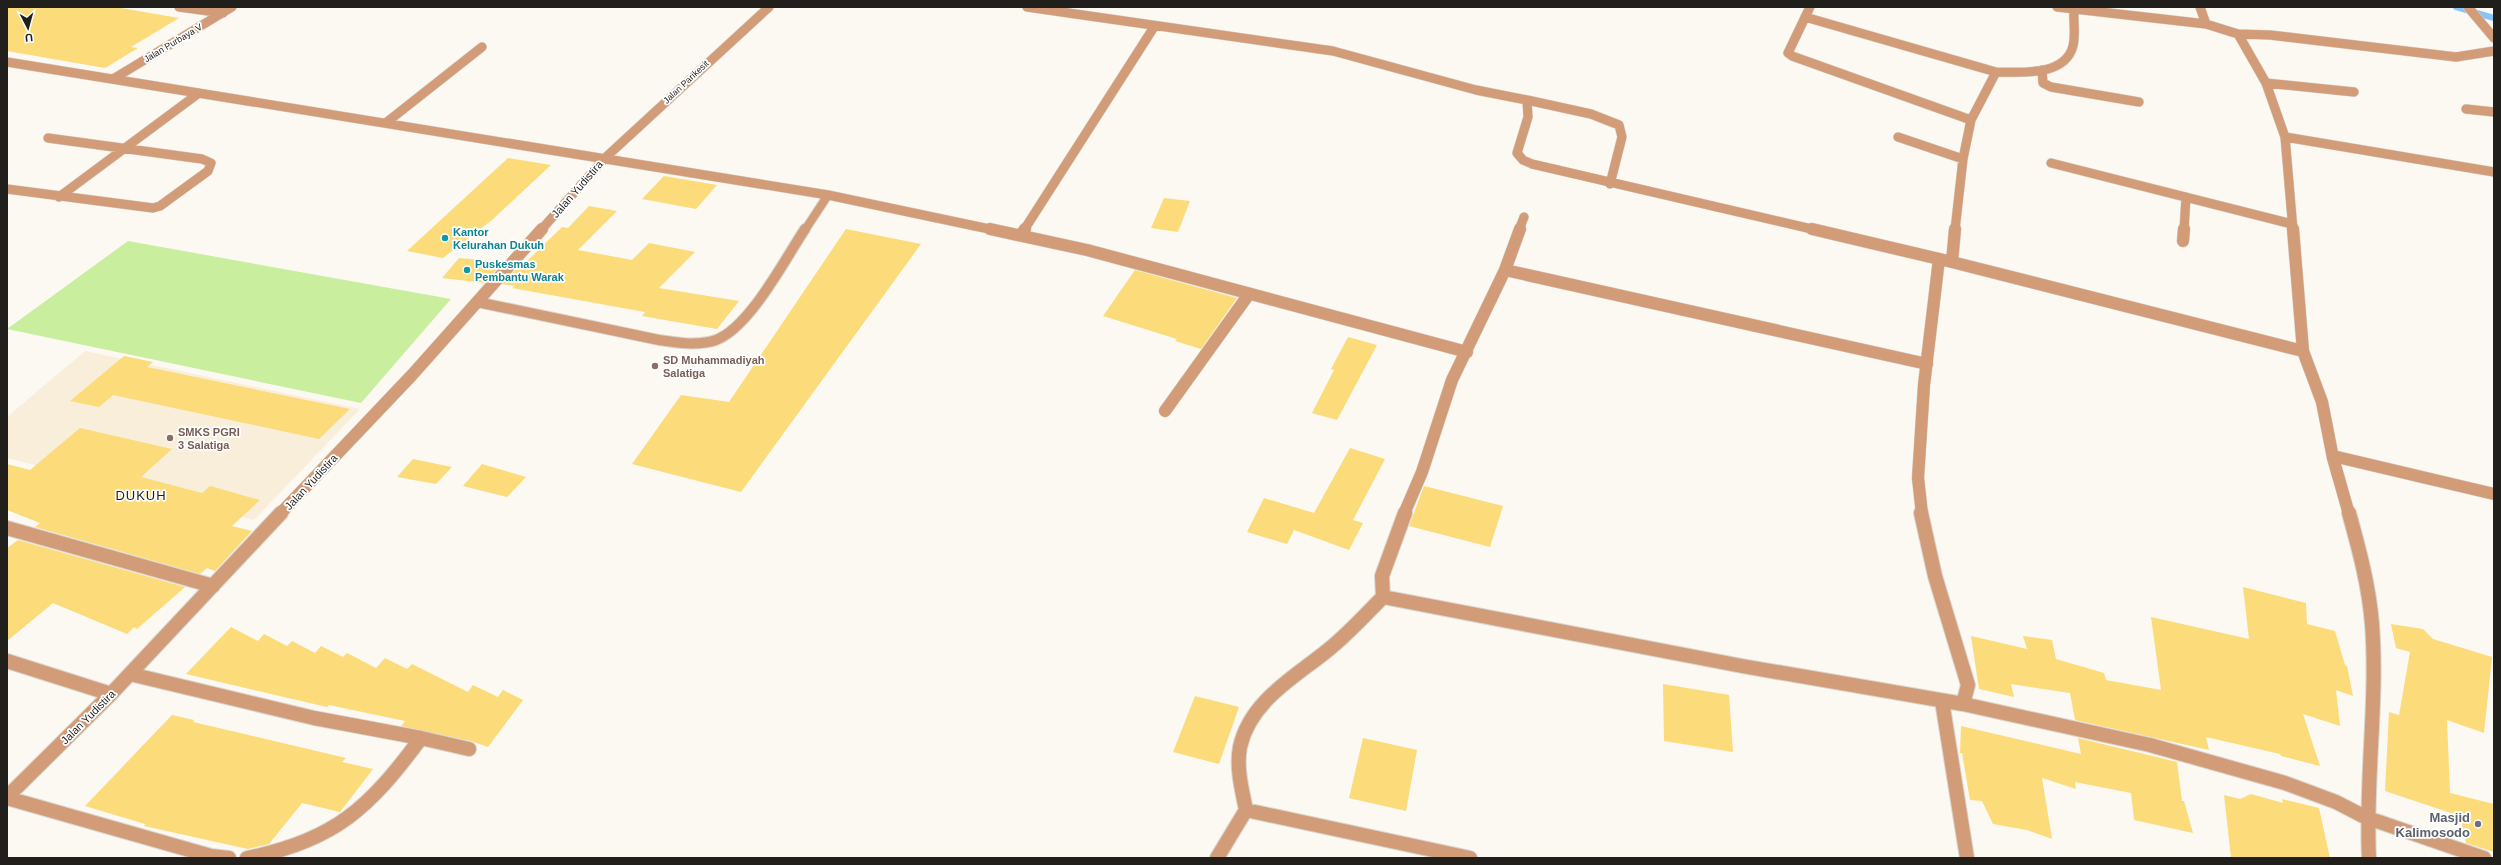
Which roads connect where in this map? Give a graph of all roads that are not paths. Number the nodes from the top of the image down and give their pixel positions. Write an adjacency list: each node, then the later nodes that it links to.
1 (179, 7): 10 (street)
2 (232, 7): 10 (street, Jalan Purbaya V)
3 (769, 7): 35 (street, Jalan Parikesit)
4 (1026, 7): 13 (street)
5 (1810, 7): 11 (street)
6 (2057, 7): 9 (street)
7 (2200, 7): 12 (street)
8 (2468, 7): 15 (street)
9 (2074, 9): 12 (street); 19 (street)
10 (223, 13): 21 (street, Jalan Purbaya V)
11 (1805, 17): 20 (street); 29 (street)
12 (2206, 24): 14 (street)
13 (1154, 27): 25 (street); 46 (street)
14 (2238, 34): 17 (street); 22 (street)
15 (2494, 38)
16 (482, 47): 30 (street)
17 (2494, 51)
18 (7, 62): 21 (street)
19 (2042, 70): 20 (street); 26 (street)
20 (1996, 72): 29 (street)
21 (113, 79): 24 (street)
22 (2266, 83): 23 (street); 32 (street)
23 (2354, 92)
24 (199, 93): 30 (street); 34 (street)
25 (1527, 100): 39 (street); 39 (street)
26 (2139, 102)
27 (2466, 109): 28 (street)
28 (2494, 112)
29 (1971, 120): 36 (street)
30 (387, 122): 35 (street)
31 (1898, 137): 36 (street)
32 (2285, 137): 38 (street); 45 (street)
33 (48, 138): 34 (street)
34 (124, 149): 42 (street); 42 (street)
35 (605, 158): 41 (street); 52 (street, Jalan Yudistira)
36 (1963, 159): 49 (street)
37 (2051, 163): 43 (street)
38 (2494, 173)
39 (1610, 184): 48 (street)
40 (7, 189): 42 (street)
41 (828, 195): 46 (street); 52 (lane)
42 (58, 196)
43 (2186, 197): 45 (street); 47 (street)
44 (1524, 217): 50 (street)
45 (2292, 224): 53 (street)
46 (1021, 235): 51 (street)
47 (2183, 241)
48 (1939, 259): 49 (street); 55 (street)
49 (1952, 262): 53 (street)
50 (1505, 270): 54 (street); 55 (street)
51 (1249, 294): 54 (street); 56 (street)
52 (477, 302): 60 (street, Jalan Yudistira)
53 (2303, 351): 57 (street)
54 (1467, 352): 61 (street)
55 (1927, 364): 66 (street)
56 (1165, 411)
57 (2333, 456): 58 (street); 71 (street)
58 (2494, 494)
59 (7, 528): 60 (street)
60 (213, 586): 63 (street, Jalan Yudistira)
61 (1383, 597): 65 (street); 70 (street)
62 (7, 661): 64 (street)
63 (130, 674): 64 (street, Jalan Yudistira); 67 (street)
64 (112, 694): 69 (street, Jalan Yudistira)
65 (1942, 701): 66 (street); 76 (street)
66 (1963, 704): 71 (street)
67 (421, 738): 68 (street); 73 (street)
68 (469, 749)
69 (7, 797): 72 (street)
70 (1246, 810): 74 (street); 75 (street)
71 (2365, 818): 77 (street); 78 (street)
72 (229, 858)
73 (246, 858)
74 (1217, 858)
75 (1470, 858)
76 (1967, 858)
77 (2369, 858)
78 (2484, 858)

